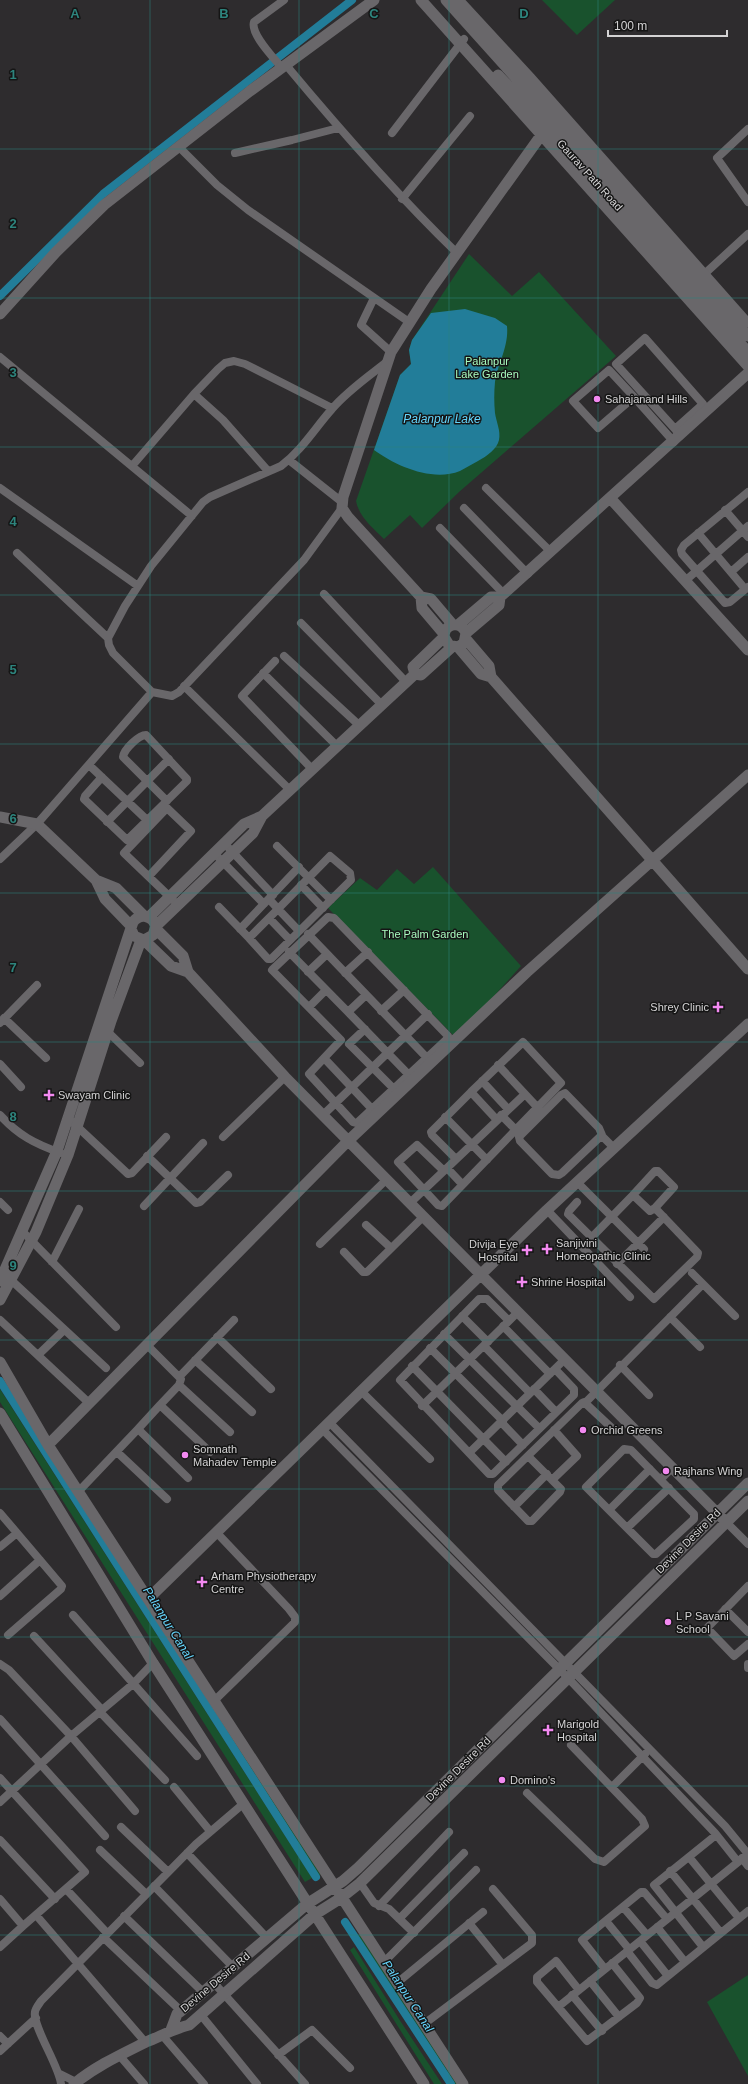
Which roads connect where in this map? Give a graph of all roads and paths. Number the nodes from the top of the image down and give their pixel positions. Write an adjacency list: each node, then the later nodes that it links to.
1 (284, 0): 8 (street)
2 (374, 0): 8 (street)
3 (421, 0): 7 (street)
4 (429, 0): 7 (street, Gaurav Path Road)
5 (446, 0): 10 (street, Gaurav Path Road)
6 (458, 0): 20 (street)
7 (462, 41): 10 (street, Gaurav Path Road); 13 (street)
8 (282, 66): 11 (street); 14 (street)
9 (470, 116): 16 (street)
10 (547, 126): 19 (street); 20 (street, Gaurav Path Road); 26 (street, Gaurav Path Road); 29 (street)
11 (338, 128): 15 (street); 16 (street)
12 (748, 129): 17 (street)
13 (392, 133)
14 (179, 147): 21 (street); 22 (street)
15 (235, 153)
16 (402, 199): 19 (street)
17 (748, 202)
18 (748, 234): 20 (street)
19 (457, 253): 23 (street)
20 (702, 277): 24 (street); 25 (street, Gaurav Path Road)
21 (374, 298): 23 (street); 27 (street)
22 (0, 314)
23 (409, 322): 27 (street)
24 (748, 325)
25 (748, 336)
26 (748, 352)
27 (389, 356): 33 (street); 42 (street)
28 (0, 357): 36 (street)
29 (748, 366)
30 (747, 376): 34 (street)
31 (194, 394): 33 (street); 36 (street); 37 (street)
32 (634, 398): 32 (street); 34 (street)
33 (332, 408): 35 (street)
34 (676, 435): 34 (street); 41 (street)
35 (289, 460): 37 (street); 42 (street)
36 (132, 466): 45 (street)
37 (268, 471): 45 (street)
38 (0, 488): 57 (street)
39 (486, 488): 49 (street)
40 (748, 492): 44 (street)
41 (611, 498): 49 (street); 56 (street)
42 (342, 505): 61 (street); 73 (street)
43 (464, 508): 55 (street)
44 (725, 510): 47 (street); 48 (street)
45 (192, 516): 57 (street)
46 (440, 528): 60 (street)
47 (746, 532): 51 (street)
48 (698, 533): 51 (street); 53 (street)
49 (551, 552): 55 (street)
50 (17, 553): 65 (street)
51 (715, 554): 53 (street); 54 (street)
52 (748, 557): 54 (street)
53 (697, 571): 56 (street); 58 (street)
54 (731, 572): 58 (street)
55 (528, 574): 60 (street)
56 (685, 581): 67 (street)
57 (138, 586): 65 (street)
58 (747, 588)
59 (324, 594): 72 (street)
60 (502, 596): 63 (street); 66 (street)
61 (421, 597): 63 (street); 64 (street)
62 (301, 623): 75 (street)
63 (456, 625): 64 (street); 66 (street)
64 (444, 635): 66 (street); 71 (street)
65 (108, 638): 74 (street)
66 (461, 641): 71 (street); 97 (street)
67 (748, 650)
68 (284, 656): 76 (street)
69 (275, 661): 70 (street)
70 (263, 672): 77 (street); 80 (street)
71 (415, 674): 72 (street)
72 (406, 682): 75 (street)
73 (184, 686): 74 (street); 84 (street)
74 (152, 692): 79 (street)
75 (382, 705): 76 (street)
76 (360, 726): 77 (street)
77 (337, 746): 80 (street)
78 (169, 759): 83 (street); 83 (street); 86 (street)
79 (90, 765): 82 (street); 91 (street)
80 (312, 769): 84 (street)
81 (748, 775): 97 (street)
82 (102, 777): 85 (street); 90 (street)
83 (147, 781): 85 (street); 86 (street)
84 (289, 789): 87 (street)
85 (128, 801): 89 (street); 90 (street)
86 (167, 801): 89 (street)
87 (262, 816): 92 (street); 94 (street)
88 (0, 817): 91 (street)
89 (147, 820): 90 (street)
90 (107, 822)
91 (37, 824): 96 (street); 103 (street)
92 (224, 844): 94 (street); 95 (street)
93 (277, 846): 99 (street)
94 (233, 852): 98 (street); 100 (street)
95 (214, 853): 98 (street); 108 (street)
96 (0, 859)
97 (653, 860): 125 (street); 148 (street)
98 (223, 862): 104 (street); 108 (street)
99 (299, 867): 102 (street); 106 (street)
100 (253, 874): 104 (street); 106 (street)
101 (149, 876): 101 (street); 108 (street)
102 (308, 877): 105 (street); 107 (street); 107 (street)
103 (96, 880): 112 (street); 115 (street)
104 (244, 883): 106 (street)
105 (301, 885): 110 (street); 111 (street)
106 (268, 899): 110 (street); 116 (street)
107 (331, 900): 111 (street)
108 (174, 901): 112 (street); 114 (street)
109 (219, 907): 116 (street)
110 (278, 908): 113 (street); 117 (street)
111 (323, 908): 117 (street)
112 (146, 916): 114 (street); 115 (street)
113 (269, 918): 119 (street); 121 (street)
114 (156, 927): 120 (street); 126 (street)
115 (131, 928): 120 (street); 137 (street)
116 (240, 929): 119 (street)
117 (299, 931): 121 (street)
118 (308, 934): 122 (street); 123 (street); 124 (street)
119 (249, 938): 121 (street)
120 (142, 940): 126 (street); 137 (street)
121 (290, 940)
122 (289, 952): 127 (street); 133 (street)
123 (368, 952): 128 (street); 131 (street)
124 (327, 954): 127 (street); 128 (street)
125 (748, 969)
126 (188, 972): 155 (street)
127 (308, 972): 130 (street)
128 (345, 973): 132 (street)
129 (37, 985): 138 (street)
130 (326, 990): 133 (street); 135 (street)
131 (404, 990): 134 (street); 136 (street)
132 (366, 995): 134 (street); 135 (street)
133 (308, 1007): 143 (street)
134 (381, 1011): 142 (street)
135 (348, 1012): 140 (street)
136 (428, 1014): 142 (street); 148 (street)
137 (106, 1018): 141 (street); 153 (street)
138 (2, 1021): 146 (street)
139 (748, 1024): 179 (street)
140 (364, 1029): 144 (street); 145 (street)
141 (108, 1032): 149 (street); 153 (street)
142 (405, 1036): 145 (street); 148 (street)
143 (341, 1040): 144 (street); 147 (street)
144 (349, 1044): 152 (street)
145 (388, 1053): 152 (street); 154 (street)
146 (46, 1058)
147 (324, 1058): 158 (street); 162 (street)
148 (429, 1060): 154 (street); 176 (street)
149 (140, 1062)
150 (0, 1064): 157 (street)
151 (498, 1065): 156 (street); 161 (street); 163 (street)
152 (372, 1067): 158 (street); 159 (street)
153 (89, 1074): 170 (street); 171 (street)
154 (409, 1075): 159 (street)
155 (284, 1077): 167 (street); 175 (street)
156 (482, 1081): 160 (street); 165 (street)
157 (21, 1087)
158 (352, 1087): 162 (street); 164 (street)
159 (394, 1089): 164 (street)
160 (471, 1092): 168 (street); 169 (street)
161 (525, 1094): 163 (street); 165 (street)
162 (336, 1103): 164 (street); 167 (street)
163 (538, 1108): 172 (street)
164 (372, 1109)
165 (508, 1109): 169 (street)
166 (0, 1115): 180 (street)
167 (323, 1115): 176 (street)
168 (445, 1117): 178 (street); 182 (street)
169 (499, 1118): 172 (street); 178 (street)
170 (69, 1119): 171 (street); 180 (street)
171 (78, 1127): 180 (street); 181 (street)
172 (516, 1130): 183 (street)
173 (601, 1135): 173 (street); 179 (street)
174 (166, 1136): 181 (street)
175 (223, 1137)
176 (348, 1141): 187 (street); 232 (street)
177 (203, 1143): 186 (street)
178 (471, 1144): 182 (street); 183 (street)
179 (613, 1147): 188 (street)
180 (63, 1153): 190 (street)
181 (147, 1156): 186 (street)
182 (456, 1159): 184 (street)
183 (487, 1160): 189 (street)
184 (445, 1169): 189 (street); 191 (street); 191 (street)
185 (228, 1175): 186 (street)
186 (170, 1178): 196 (street)
187 (386, 1180): 195 (street); 208 (street)
188 (577, 1182): 200 (street); 202 (street)
189 (462, 1184): 191 (street)
190 (48, 1187): 205 (street); 207 (street)
191 (424, 1190): 195 (street)
192 (634, 1195): 197 (street); 197 (street); 202 (street)
193 (0, 1202): 199 (street)
194 (577, 1202): 206 (street)
195 (410, 1203): 201 (street)
196 (144, 1206)
197 (655, 1208): 203 (street)
198 (79, 1209): 212 (street)
199 (8, 1210)
200 (547, 1210): 215 (street); 218 (street)
201 (423, 1217): 210 (street); 215 (street)
202 (612, 1217): 206 (street); 209 (street)
203 (664, 1217): 209 (street); 213 (street)
204 (366, 1225): 210 (street)
205 (23, 1232): 207 (street); 216 (street)
206 (592, 1237): 213 (street)
207 (31, 1240): 212 (street); 216 (street)
208 (320, 1244)
209 (641, 1246): 213 (street)
210 (391, 1248): 211 (street)
211 (344, 1252)
212 (52, 1262): 227 (street)
213 (617, 1264)
214 (692, 1273): 217 (street)
215 (480, 1275): 220 (street); 250 (street)
216 (5, 1281): 219 (street); 228 (street)
217 (703, 1284): 222 (street); 223 (street)
218 (630, 1297)
219 (0, 1300)
220 (518, 1312): 226 (street); 238 (street)
221 (462, 1316): 226 (street); 229 (street); 231 (street)
222 (735, 1316)
223 (670, 1317): 233 (street); 240 (street)
224 (0, 1320): 235 (street)
225 (234, 1320): 230 (street)
226 (506, 1324): 231 (street); 243 (street)
227 (116, 1327)
228 (64, 1330): 235 (street); 242 (street)
229 (444, 1334): 234 (street); 237 (street)
230 (217, 1337): 236 (street); 246 (street)
231 (486, 1344): 237 (street); 248 (street)
232 (147, 1345): 245 (street); 253 (street)
233 (700, 1347)
234 (430, 1348): 241 (street); 244 (street)
235 (38, 1355): 253 (street)
236 (195, 1360): 245 (street); 257 (street)
237 (470, 1360): 244 (street); 256 (street)
238 (564, 1360): 243 (street); 249 (street)
239 (0, 1362): 268 (street)
240 (620, 1365): 249 (street); 251 (street)
241 (412, 1366): 247 (street); 255 (street)
242 (106, 1368)
243 (553, 1371): 248 (street); 258 (street)
244 (456, 1373): 247 (street); 260 (street)
245 (180, 1381): 254 (street); 266 (street)
246 (271, 1389)
247 (437, 1391): 255 (street); 267 (street)
248 (532, 1391): 256 (street); 258 (street)
249 (595, 1391): 252 (street); 276 (street)
250 (362, 1392): 261 (street); 274 (street)
251 (649, 1395)
252 (586, 1402): 264 (street); 265 (street)
253 (89, 1403): 268 (street)
254 (160, 1405): 263 (street); 271 (street)
255 (422, 1406): 272 (street)
256 (517, 1406): 260 (street); 262 (street)
257 (252, 1412)
258 (556, 1412): 262 (street)
259 (0, 1413): 314 (street)
260 (502, 1421): 267 (street); 269 (street)
261 (327, 1427): 282 (street); 285 (street); 297 (street)
262 (539, 1428): 269 (street)
263 (138, 1429): 270 (street); 279 (street)
264 (554, 1430): 273 (street); 278 (street)
265 (615, 1431)
266 (230, 1432)
267 (484, 1439): 272 (street); 275 (street)
268 (48, 1445): 284 (street)
269 (523, 1445): 275 (street)
270 (117, 1452): 284 (street); 286 (street)
271 (210, 1452)
272 (469, 1453): 275 (street)
273 (528, 1456): 278 (street); 288 (street)
274 (430, 1459)
275 (506, 1462)
276 (672, 1468): 280 (street); 291 (street)
277 (650, 1469): 280 (street); 289 (street); 289 (street)
278 (550, 1477): 288 (street); 288 (street)
279 (188, 1478)
280 (661, 1480): 283 (street)
281 (748, 1483): 291 (street, Devine Desire Rd)
282 (393, 1487): 285 (street); 292 (street)
283 (669, 1488): 295 (street); 295 (street)
284 (78, 1492): 305 (street)
285 (386, 1494): 294 (street)
286 (167, 1499)
287 (748, 1501): 293 (street, Devine Desire Rd)
288 (514, 1507)
289 (609, 1510): 295 (street)
290 (0, 1513): 296 (street)
291 (716, 1513): 293 (street); 317 (street, Devine Desire Rd)
292 (426, 1521): 294 (street); 301 (street)
293 (726, 1522): 298 (street); 319 (street, Devine Desire Rd)
294 (419, 1527): 302 (street)
295 (627, 1528)
296 (17, 1532): 299 (street); 300 (street)
297 (217, 1533): 305 (street); 321 (street)
298 (748, 1544)
299 (0, 1547)
300 (40, 1560): 304 (street); 311 (street)
301 (474, 1570): 302 (street); 308 (street)
302 (468, 1577): 309 (street)
303 (748, 1586): 306 (street)
304 (0, 1596)
305 (148, 1600): 321 (street)
306 (725, 1609): 310 (street); 313 (street)
307 (73, 1615): 320 (street)
308 (520, 1618): 309 (street); 317 (street)
309 (514, 1624): 317 (street)
310 (746, 1627)
311 (8, 1635)
312 (34, 1636): 323 (street)
313 (748, 1644)
314 (152, 1663): 320 (street); 339 (street)
315 (0, 1664): 326 (street)
316 (748, 1664): 318 (street)
317 (562, 1666): 319 (street); 361 (street, Devine Desire Rd)
318 (748, 1668)
319 (571, 1676): 322 (street); 324 (street); 358 (street, Devine Desire Rd)
320 (133, 1684): 323 (street); 329 (street)
321 (214, 1701): 361 (street)
322 (606, 1705): 324 (street); 328 (street)
323 (101, 1711): 326 (street); 333 (street)
324 (600, 1712): 330 (street)
325 (0, 1719): 331 (street)
326 (71, 1736): 331 (street); 340 (street)
327 (571, 1745): 334 (street)
328 (650, 1750): 330 (street); 341 (street)
329 (197, 1756)
330 (642, 1757): 334 (street); 342 (street)
331 (42, 1765): 336 (street); 347 (street)
332 (0, 1778): 336 (street)
333 (165, 1780)
334 (612, 1787): 337 (street)
335 (174, 1788): 344 (street)
336 (12, 1791): 338 (street); 362 (street)
337 (527, 1794)
338 (0, 1802)
339 (243, 1804): 344 (street); 369 (street)
340 (135, 1811)
341 (714, 1815): 342 (street); 353 (street)
342 (705, 1823): 346 (street)
343 (122, 1827): 357 (street)
344 (210, 1831): 350 (street)
345 (450, 1832): 370 (street)
346 (716, 1835): 352 (street); 353 (street)
347 (105, 1836)
348 (0, 1840): 366 (street)
349 (100, 1850): 364 (street)
350 (187, 1853): 357 (street); 389 (street)
351 (464, 1853): 379 (street)
352 (689, 1856): 356 (street); 359 (street)
353 (744, 1857): 354 (street); 359 (street)
354 (748, 1866)
355 (476, 1870): 385 (street)
356 (670, 1871): 367 (street); 374 (street)
357 (168, 1872): 360 (street)
358 (360, 1883): 365 (street, Devine Desire Rd); 370 (street)
359 (711, 1884): 367 (street); 378 (street)
360 (154, 1886): 364 (street); 399 (street)
361 (334, 1887): 365 (street); 369 (street, Devine Desire Rd)
362 (66, 1889): 366 (street); 387 (street)
363 (493, 1889): 398 (street)
364 (146, 1894): 377 (street)
365 (342, 1898): 375 (street, Devine Desire Rd); 394 (street)
366 (55, 1899): 376 (street)
367 (692, 1899): 374 (street); 386 (street)
368 (0, 1900): 383 (street)
369 (307, 1904): 375 (street); 389 (street, Devine Desire Rd)
370 (379, 1906): 379 (street)
371 (623, 1907): 380 (street); 381 (street); 388 (street)
372 (748, 1911): 378 (street)
373 (483, 1912): 382 (street)
374 (675, 1913): 380 (street); 392 (street)
375 (314, 1915): 407 (street, Devine Desire Rd); 430 (street)
376 (36, 1916): 383 (street); 397 (street)
377 (124, 1916): 387 (street); 405 (street)
378 (739, 1918): 386 (street)
379 (399, 1919): 385 (street)
380 (667, 1919): 384 (street)
381 (606, 1921): 393 (street); 400 (street)
382 (469, 1923): 398 (street); 404 (street)
383 (23, 1926): 391 (street)
384 (657, 1927): 388 (street); 395 (street)
385 (414, 1933): 394 (street)
386 (720, 1933): 392 (street)
387 (105, 1935): 397 (street); 409 (street)
388 (647, 1935): 390 (street)
389 (267, 1938): 399 (street, Devine Desire Rd)
390 (640, 1941): 393 (street); 401 (street)
391 (0, 1947)
392 (703, 1947): 395 (street)
393 (628, 1950): 396 (street); 401 (street)
394 (384, 1962): 404 (street)
395 (685, 1962): 401 (street)
396 (612, 1963): 400 (street); 411 (street)
397 (77, 1964): 412 (street); 417 (street)
398 (503, 1965): 413 (street)
399 (233, 1967): 403 (street, Devine Desire Rd)
400 (605, 1968): 402 (street)
401 (668, 1976)
402 (590, 1981): 406 (street); 411 (street)
403 (214, 1983): 405 (street, Devine Desire Rd); 407 (street)
404 (397, 1983): 413 (street)
405 (203, 1992): 409 (street, Devine Desire Rd)
406 (576, 1992): 408 (street); 408 (street); 414 (street)
407 (224, 1994): 410 (street, Devine Desire Rd); 421 (street)
408 (558, 2006): 414 (street)
409 (181, 2011): 415 (street, Devine Desire Rd)
410 (200, 2015): 415 (street, Devine Desire Rd); 428 (street)
411 (619, 2017): 414 (street)
412 (36, 2018): 418 (street); 423 (street)
413 (424, 2024): 431 (street)
414 (602, 2031)
415 (166, 2032): 417 (street); 427 (street)
416 (0, 2036): 418 (street)
417 (146, 2043): 420 (street)
418 (8, 2044): 419 (street)
419 (0, 2051)
420 (118, 2055): 424 (street); 426 (street)
421 (278, 2055): 422 (street); 429 (street)
422 (350, 2068)
423 (60, 2074): 424 (street); 425 (street)
424 (75, 2083)
425 (61, 2084)
426 (144, 2084)
427 (204, 2084)
428 (257, 2084)
429 (305, 2084)
430 (424, 2084)
431 (463, 2084)

